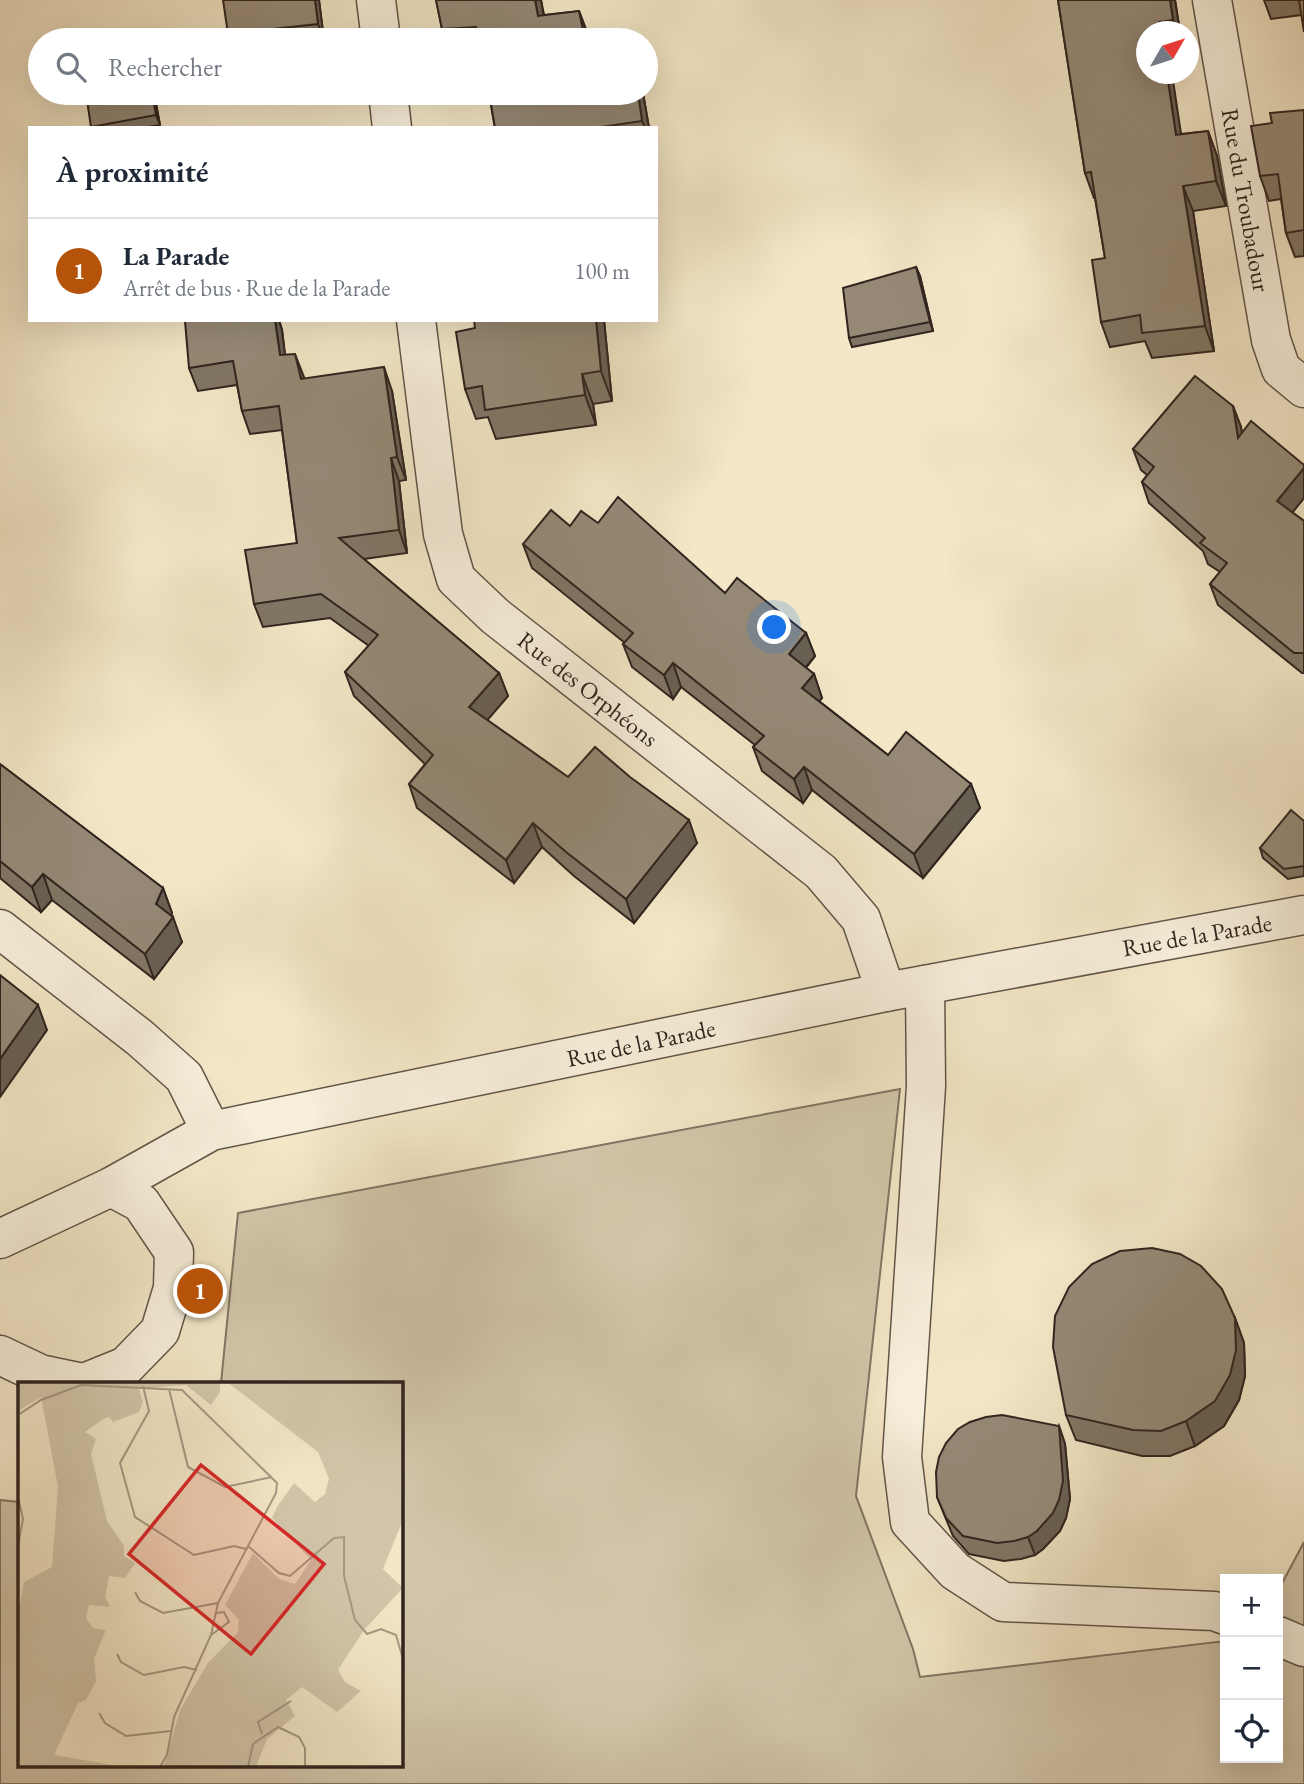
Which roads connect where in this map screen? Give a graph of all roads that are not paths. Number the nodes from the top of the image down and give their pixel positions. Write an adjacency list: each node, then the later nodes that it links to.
1 (376, 0): 3 (street)
2 (1212, 0): 7 (street, Rue du Troubadour)
3 (380, 28)
4 (389, 105): 5 (street)
5 (392, 126)
6 (416, 322): 11 (street, Rue des Orphéons)
7 (1304, 387)
8 (1304, 915): 10 (street, Rue de la Parade)
9 (0, 929): 12 (street)
10 (925, 985): 11 (street, Rue de la Parade); 18 (street)
11 (886, 992): 12 (street, Rue de la Parade)
12 (211, 1131): 13 (street, Rue de la Parade)
13 (111, 1186): 14 (street, Rue de la Parade); 17 (street)
14 (0, 1239)
15 (0, 1355): 16 (street)
16 (78, 1382)
17 (86, 1382)
18 (1220, 1613)
19 (1280, 1637): 20 (street)
20 (1304, 1647)

